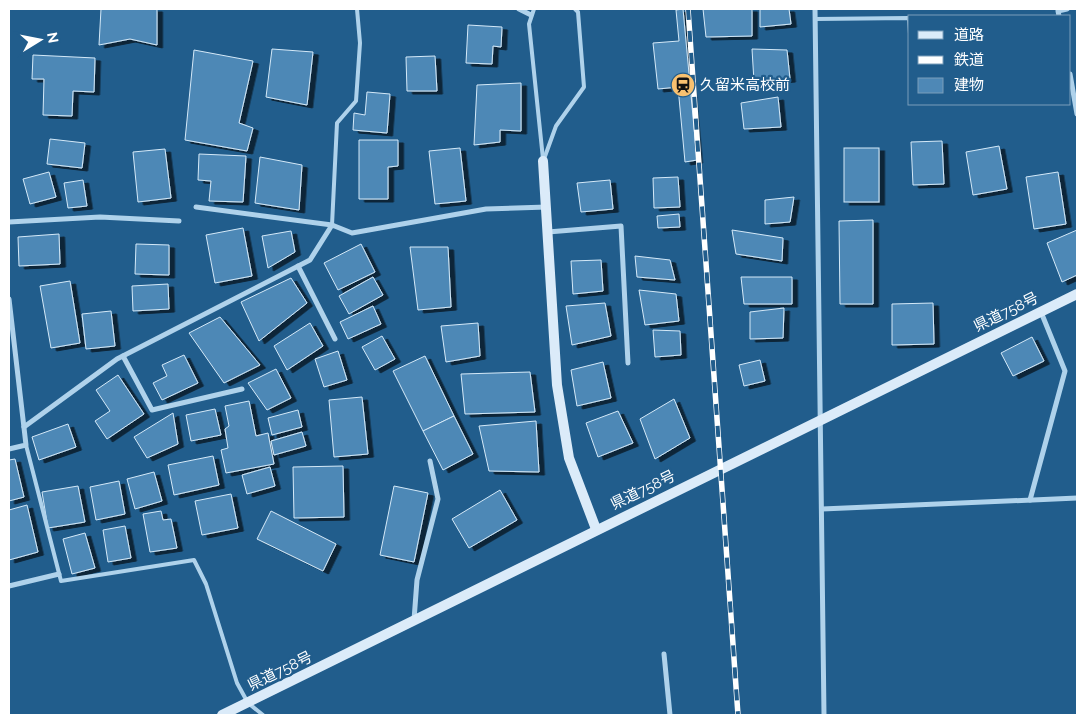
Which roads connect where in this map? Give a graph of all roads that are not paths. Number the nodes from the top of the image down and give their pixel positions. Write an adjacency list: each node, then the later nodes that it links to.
1 (357, 9): 18 (lane)
2 (519, 9): 7 (street)
3 (534, 9): 7 (lane)
4 (575, 9): 13 (lane)
5 (815, 9): 10 (street)
6 (1067, 9): 8 (street)
7 (532, 15): 13 (lane)
8 (1059, 15)
9 (908, 18): 10 (lane)
10 (815, 19): 28 (street)
11 (1071, 82): 12 (street)
12 (1077, 114)
13 (543, 161): 15 (main road)
14 (196, 207): 18 (street)
15 (547, 207): 18 (street); 19 (main road)
16 (179, 220): 17 (street)
17 (9, 222)
18 (332, 226): 20 (street)
19 (548, 232): 26 (street); 36 (main road)
20 (298, 266): 24 (street); 25 (street)
21 (1077, 294): 23 (main road, 県道758号)
22 (9, 299): 29 (street)
23 (1041, 312): 28 (main road, 県道758号); 34 (street)
24 (335, 339)
25 (123, 356): 27 (street); 29 (street)
26 (628, 363)
27 (242, 389)
28 (820, 421): 35 (street); 36 (main road, 県道758号)
29 (24, 427): 30 (street)
30 (26, 445): 31 (street); 37 (lane)
31 (9, 449)
32 (430, 461): 39 (street)
33 (1077, 498): 34 (street)
34 (1030, 500): 35 (street)
35 (822, 509): 45 (street)
36 (596, 529): 39 (main road, 県道758号)
37 (59, 574): 38 (street); 41 (lane)
38 (9, 586)
39 (414, 620): 41 (main road, 県道758号)
40 (664, 654): 44 (street)
41 (248, 703): 42 (main road, 県道758号); 43 (lane)
42 (222, 715)
43 (263, 715)
44 (670, 715)
45 (824, 715)

